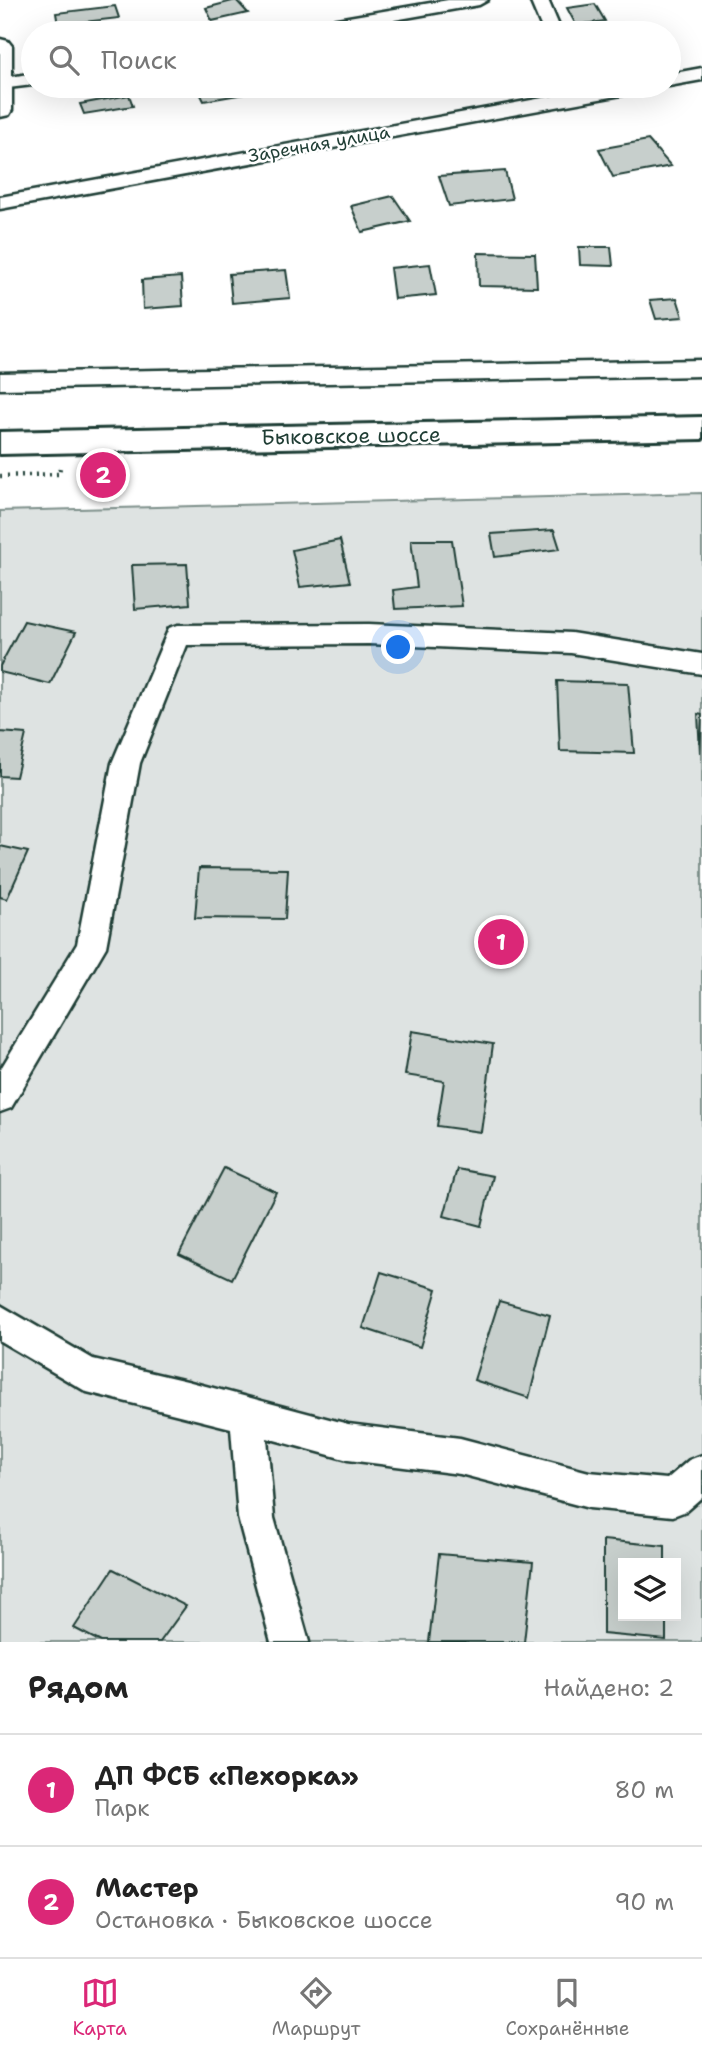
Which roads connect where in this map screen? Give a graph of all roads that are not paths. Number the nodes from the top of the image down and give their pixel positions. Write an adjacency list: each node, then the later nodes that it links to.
1 (479, 0): 3 (street)
2 (539, 0): 4 (street)
3 (359, 21)
4 (549, 21)
5 (0, 46): 9 (street)
6 (702, 74): 7 (street)
7 (681, 78)
8 (21, 81): 9 (street)
9 (2, 84): 11 (street)
10 (543, 98): 12 (street, Заречная улица)
11 (0, 110)
12 (0, 203)
13 (702, 368): 14 (street)
14 (0, 382)
15 (702, 428): 16 (main road, Быковское шоссе)
16 (0, 443)
17 (702, 664): 18 (street)
18 (0, 1098)
19 (0, 1322): 20 (street)
20 (248, 1415): 21 (street); 22 (street)
21 (702, 1473)
22 (289, 1642)

